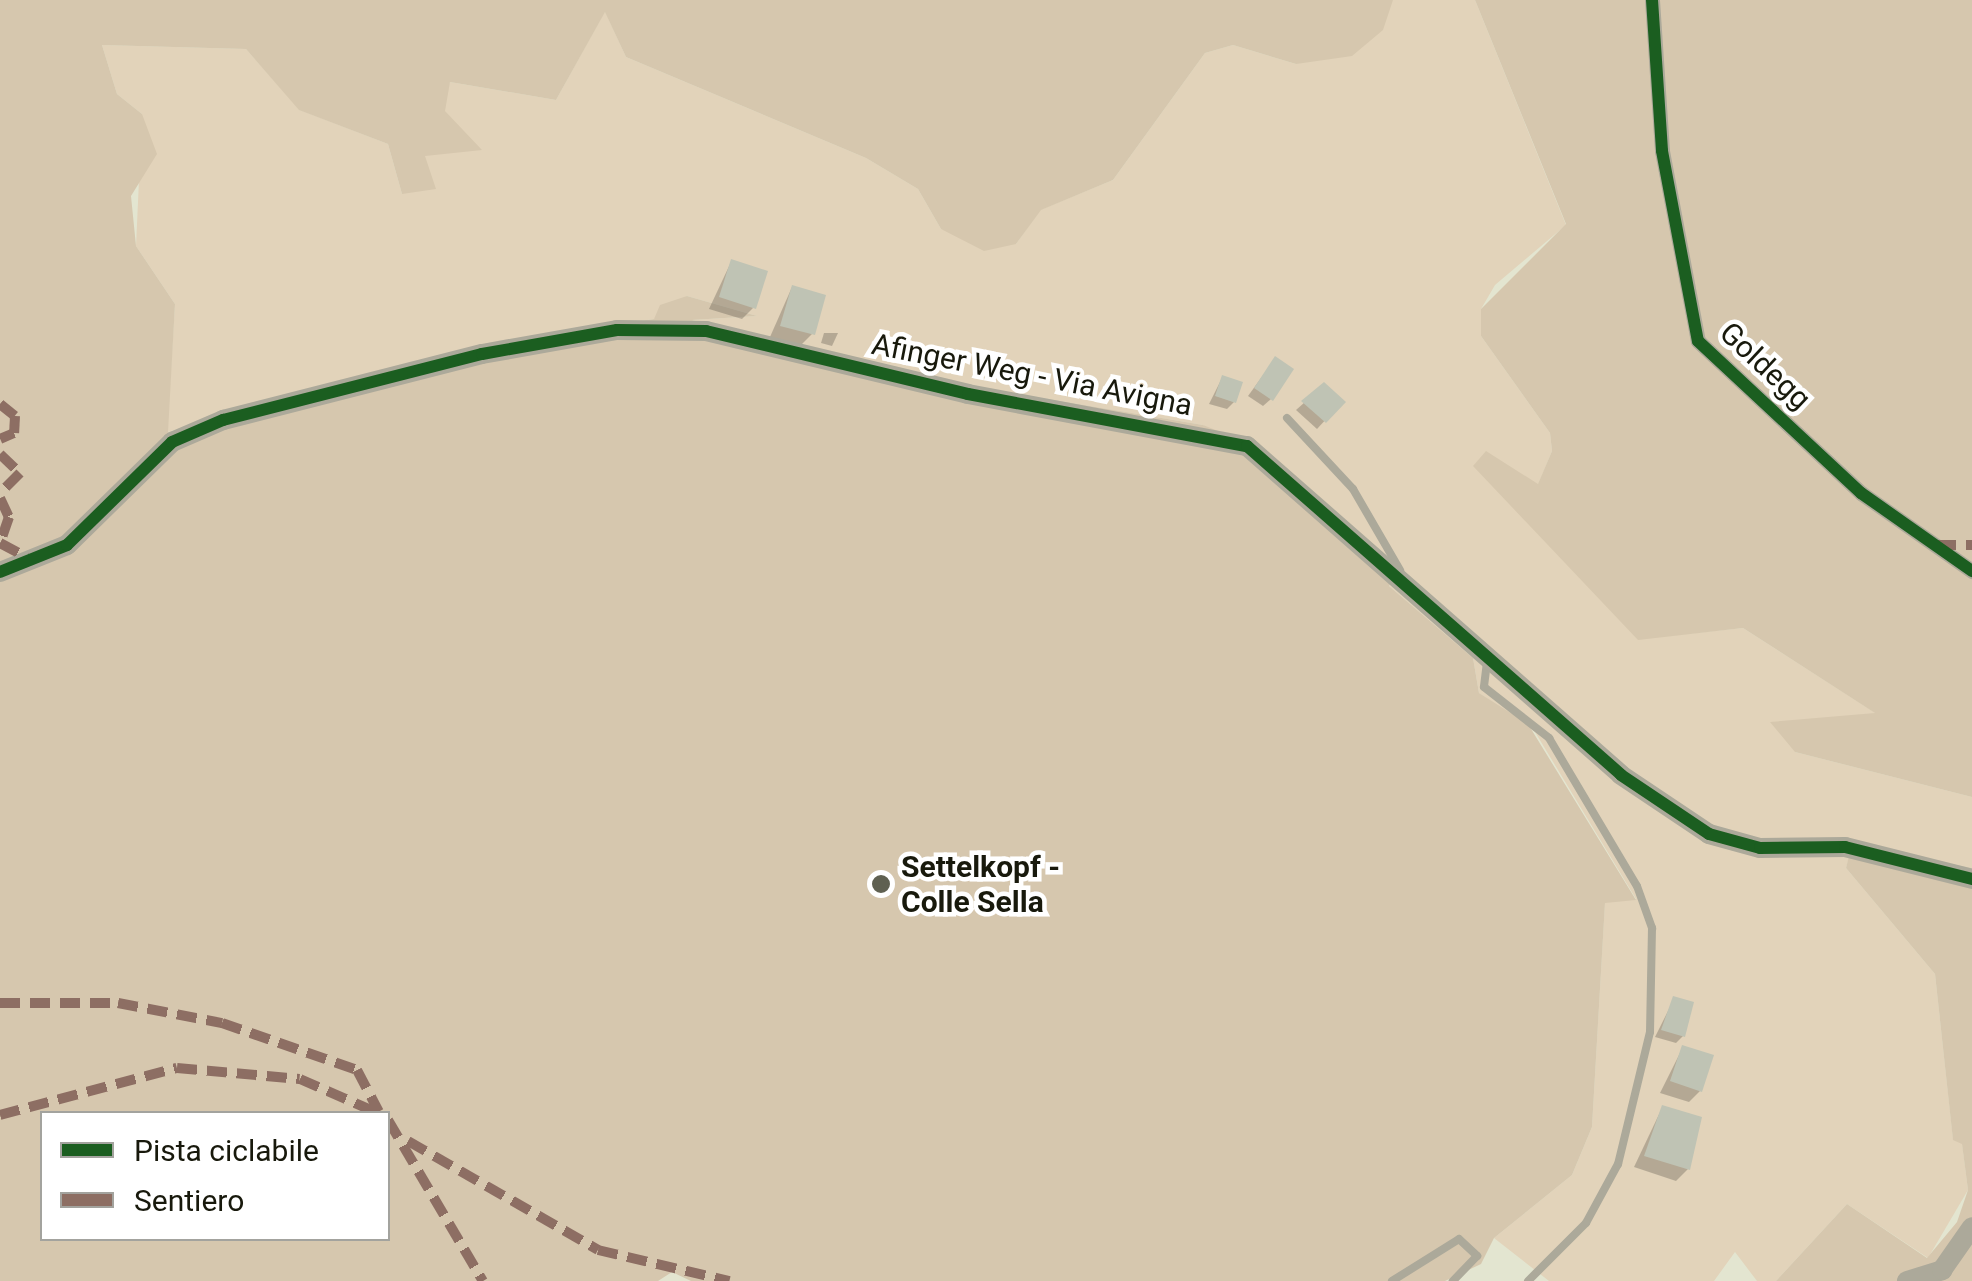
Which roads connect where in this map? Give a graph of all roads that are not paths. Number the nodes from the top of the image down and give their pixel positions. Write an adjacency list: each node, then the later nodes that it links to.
1 (1652, 0): 3 (street, Goldegg)
2 (1287, 418): 5 (lane)
3 (1972, 571)
4 (0, 572): 5 (street, Afinger Weg - Via Avigna)
5 (1422, 604): 6 (street, Afinger Weg - Via Avigna)
6 (1488, 658): 7 (street, Afinger Weg - Via Avigna); 11 (lane)
7 (1972, 879)
8 (1972, 1226): 12 (street)
9 (1392, 1281): 10 (lane)
10 (1453, 1281)
11 (1528, 1281)
12 (1907, 1281)

